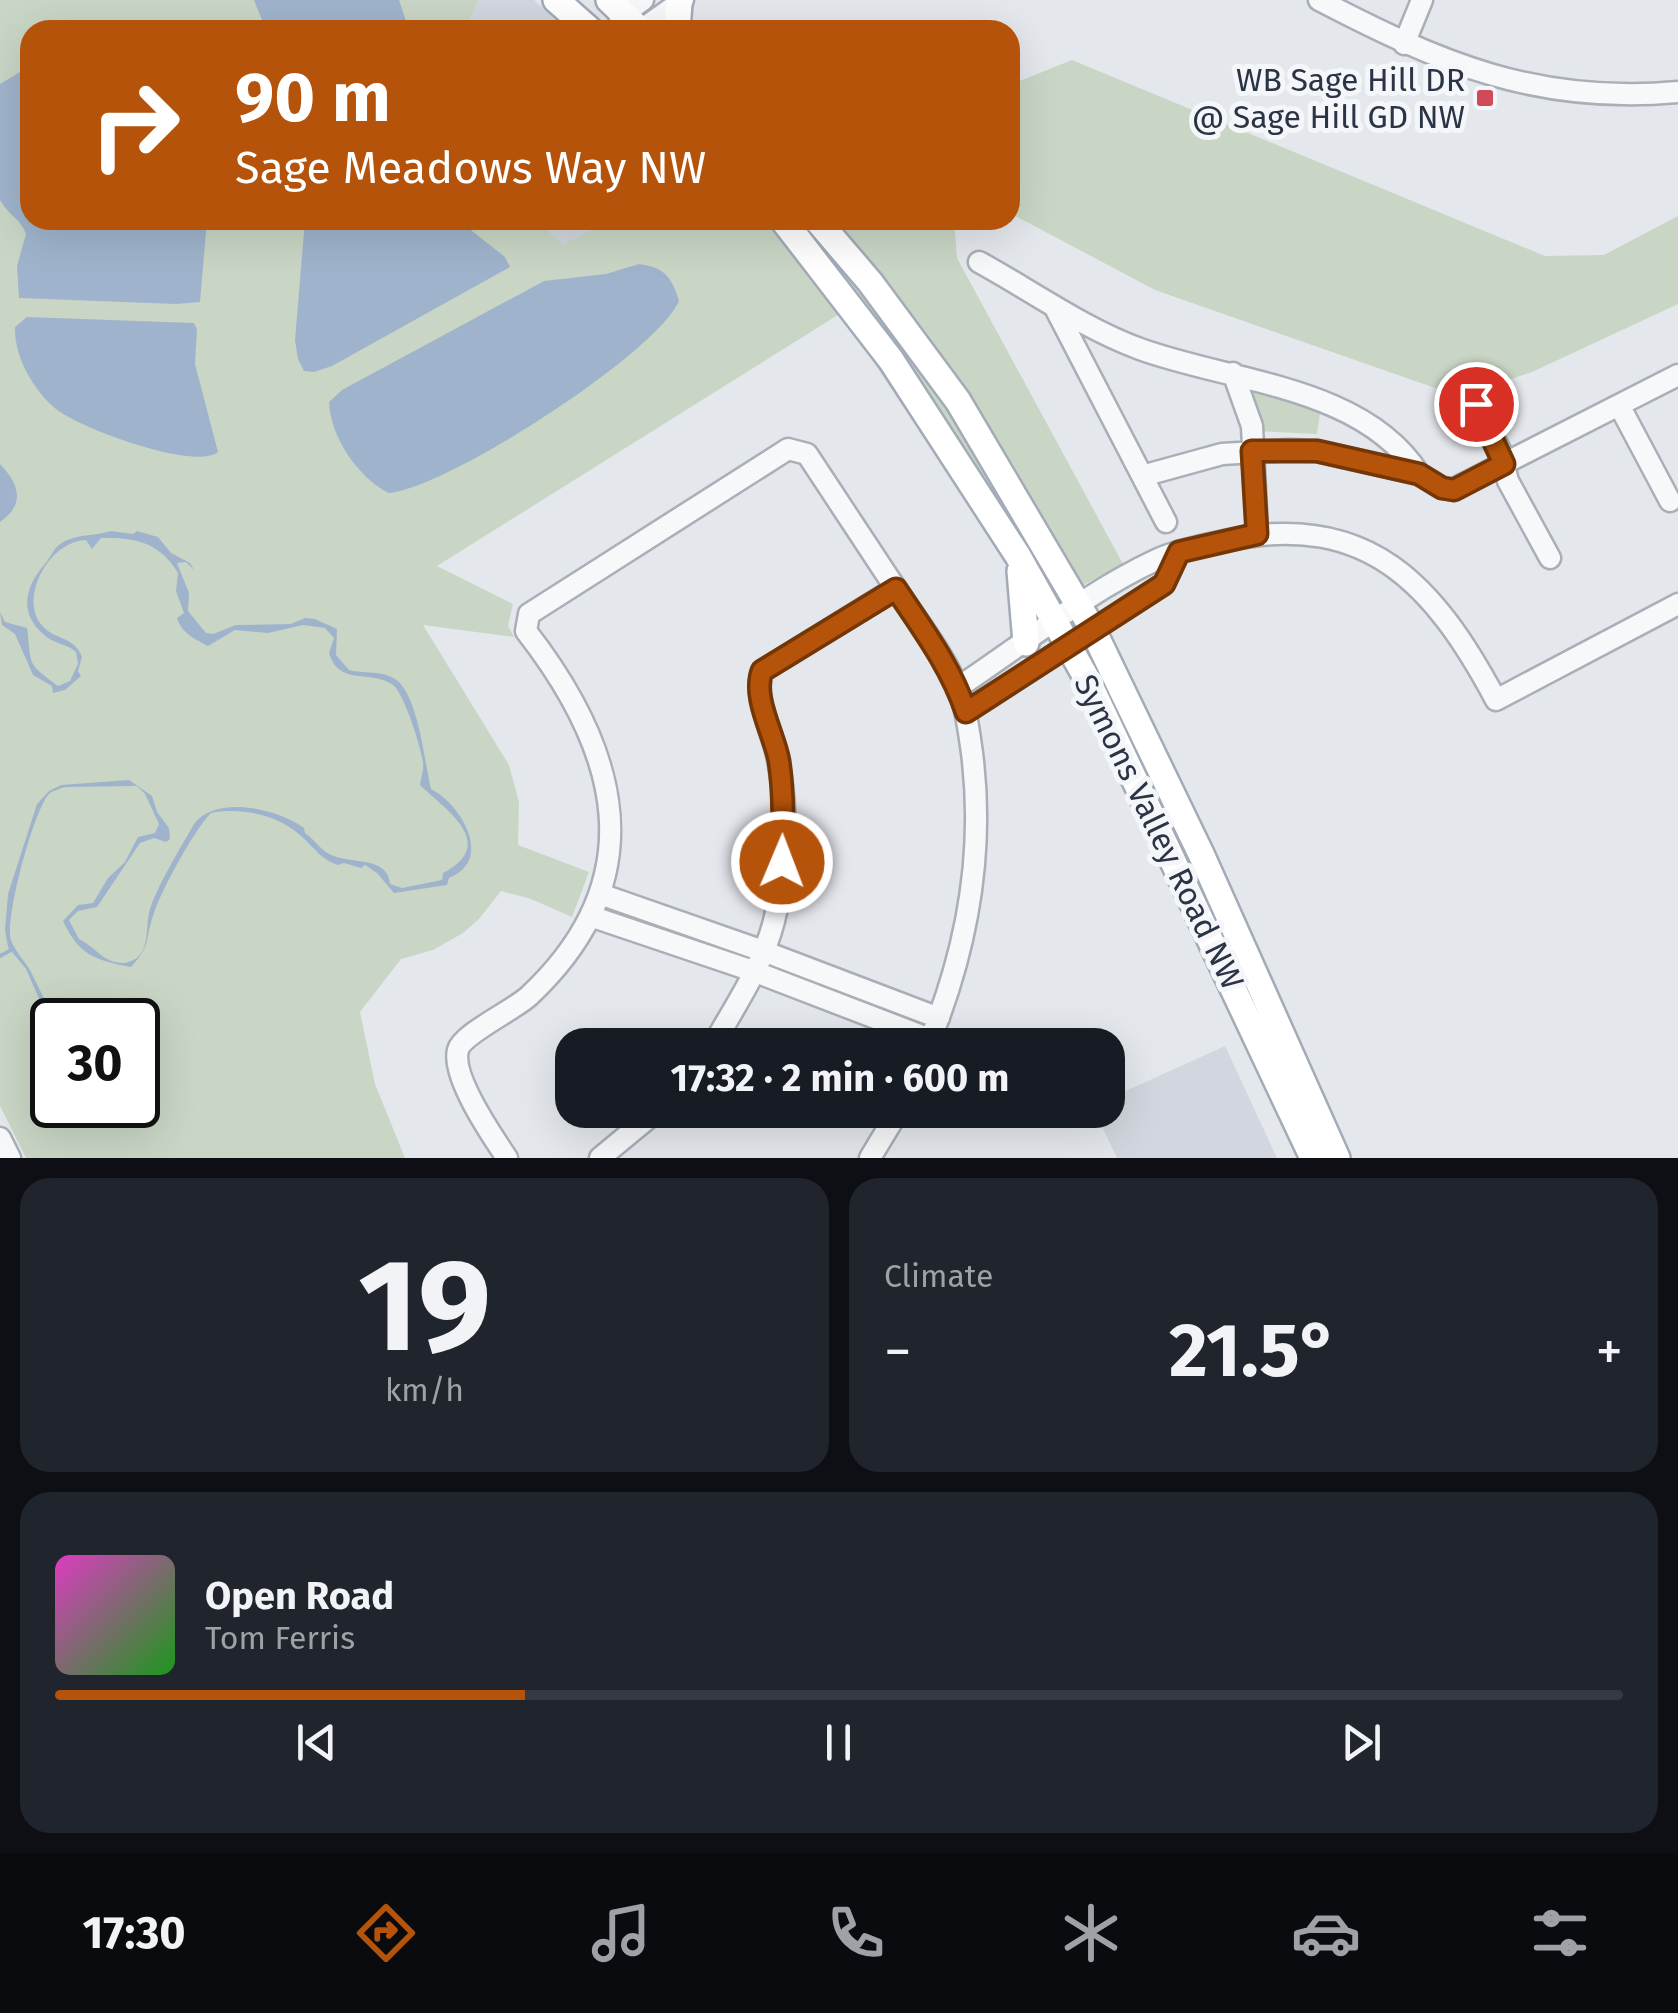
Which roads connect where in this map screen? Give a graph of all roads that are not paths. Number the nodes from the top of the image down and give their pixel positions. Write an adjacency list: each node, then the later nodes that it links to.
1 (556, 0): 6 (main road)
2 (1319, 0): 7 (street)
3 (1422, 0): 7 (street)
4 (681, 1): 5 (street)
5 (629, 17)
6 (579, 20)
7 (1404, 44): 8 (street)
8 (1678, 92)
9 (791, 230): 26 (main road, Symons Valley Road NW)
10 (826, 230): 30 (main road, Symons Valley Road NW)
11 (979, 262): 12 (street)
12 (1054, 305): 13 (street); 14 (street)
13 (1114, 336): 14 (street); 15 (street)
14 (1085, 365): 22 (street)
15 (1233, 373): 19 (street); 21 (street)
16 (1678, 376): 18 (street)
17 (1476, 404): 20 (street)
18 (1619, 404): 20 (street); 23 (street)
19 (1252, 451): 21 (street); 22 (street); 25 (street)
20 (1504, 464): 21 (street); 27 (street)
21 (1419, 474)
22 (1142, 476): 24 (street)
23 (1670, 500)
24 (1166, 522)
25 (1257, 534): 29 (street); 30 (street)
26 (1018, 556): 31 (main road, Symons Valley Road NW); 32 (main road)
27 (1550, 558)
28 (896, 589): 33 (street); 35 (street); 37 (street)
29 (1676, 610)
30 (1086, 617): 31 (street); 53 (main road, Symons Valley Road NW)
31 (1062, 633): 32 (street); 34 (street); 43 (main road, Symons Valley Road NW)
32 (1026, 643): 33 (street)
33 (958, 688): 34 (street)
34 (966, 712): 39 (street)
35 (600, 894): 36 (street); 37 (street)
36 (590, 916): 38 (street); 48 (street)
37 (762, 950): 38 (street); 39 (street)
38 (753, 971): 40 (street); 41 (street)
39 (939, 1018): 42 (street)
40 (722, 1028)
41 (894, 1028)
42 (935, 1028)
43 (1284, 1096): 51 (main road); 52 (main road, Symons Valley Road NW)
44 (636, 1128): 49 (street)
45 (888, 1128): 50 (street)
46 (0, 1138): 47 (street)
47 (10, 1158)
48 (507, 1158)
49 (600, 1158)
50 (870, 1158)
51 (1294, 1158)
52 (1313, 1158)
53 (1337, 1158)

